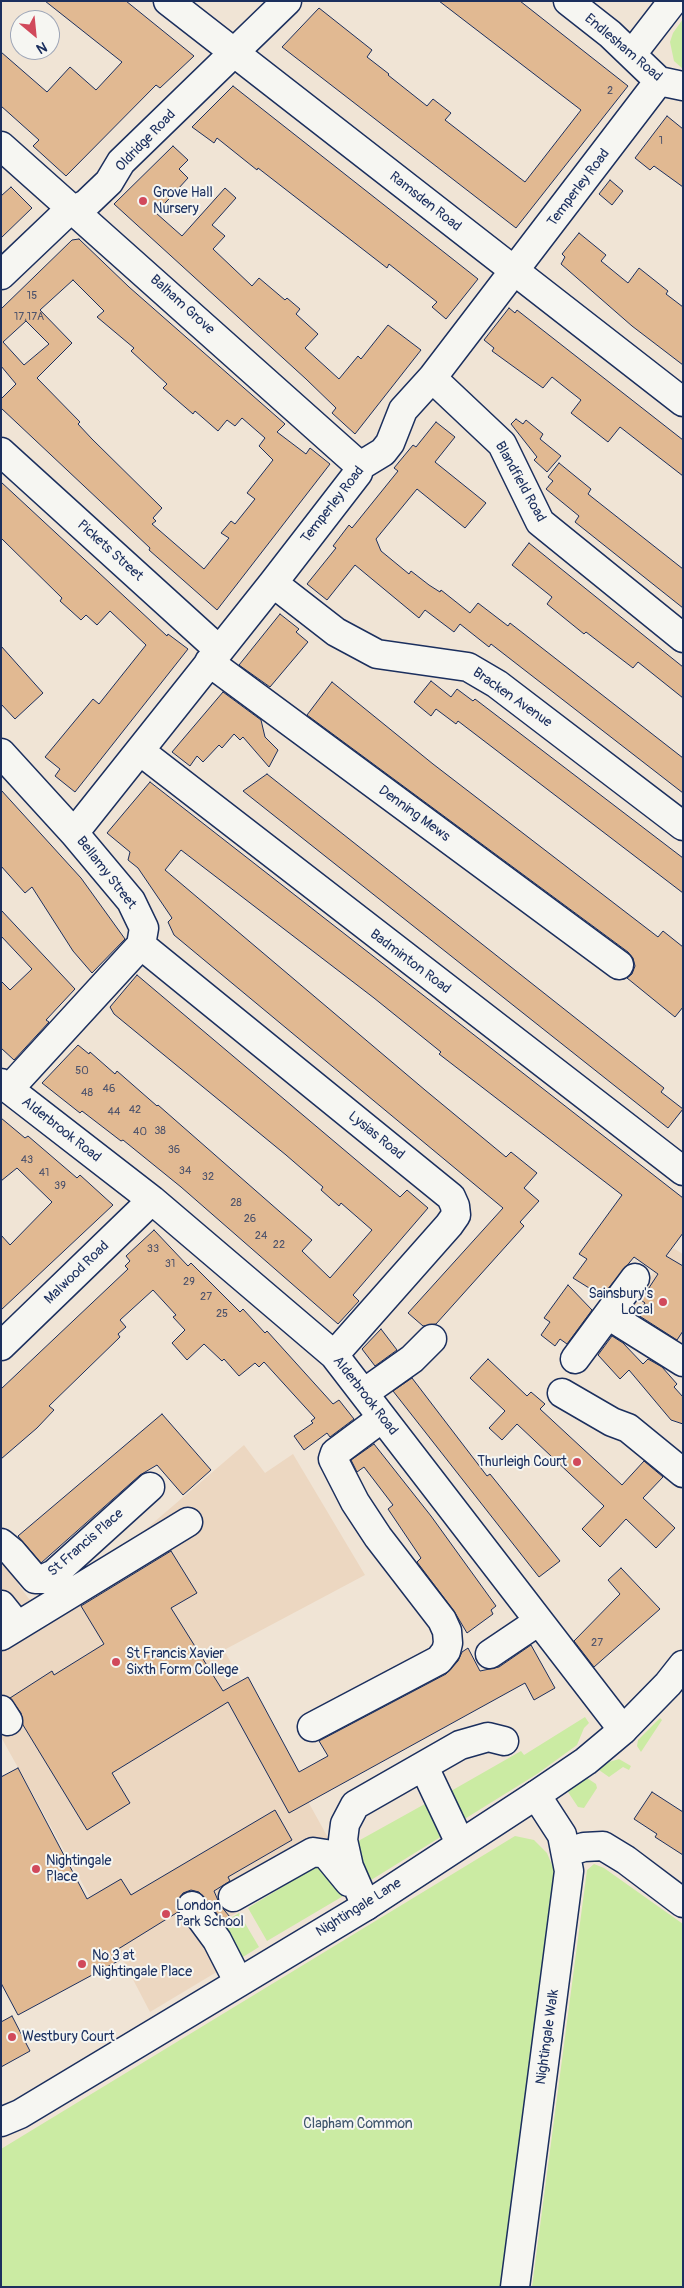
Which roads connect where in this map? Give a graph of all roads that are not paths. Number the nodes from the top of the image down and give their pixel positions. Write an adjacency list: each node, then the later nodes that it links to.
1 (168, 1): 5 (street, Ramsden Road)
2 (287, 1): 5 (street, Oldridge Road)
3 (568, 1): 6 (street, Endlesham Road)
4 (673, 1): 6 (street)
5 (233, 53): 9 (street, Oldridge Road); 10 (street, Ramsden Road)
6 (632, 54): 7 (street, Endlesham Road)
7 (671, 84): 10 (street, Temperley Road)
8 (1, 146): 9 (street, Balham Grove)
9 (76, 210): 11 (street, Oldridge Road); 15 (street, Balham Grove)
10 (515, 272): 12 (street, Temperley Road); 13 (street, Ramsden Road)
11 (1, 275)
12 (432, 378): 15 (street, Temperley Road); 17 (street, Blandfield Road)
13 (683, 402)
14 (1, 452): 18 (street, Pickets Street)
15 (360, 466): 16 (street, Temperley Road)
16 (273, 583): 18 (street, Temperley Road); 21 (street, Bracken Avenue)
17 (683, 638)
18 (214, 656): 19 (street, Temperley Road); 24 (street, Denning Mews)
19 (140, 751): 22 (street, Temperley Road); 26 (street, Badminton Road)
20 (1, 753): 22 (street, Bellamy Street)
21 (683, 826)
22 (74, 833): 23 (street, Bellamy Street)
23 (141, 945): 25 (street); 32 (street, Lysias Road)
24 (619, 965)
25 (5, 1086): 27 (street, Alderbrook Road)
26 (683, 1170)
27 (152, 1200): 31 (street, Malwood Road); 32 (street, Alderbrook Road)
28 (635, 1278): 29 (street)
29 (608, 1315): 33 (street); 34 (street)
30 (432, 1339): 35 (street)
31 (1, 1346)
32 (334, 1355): 35 (street, Alderbrook Road)
33 (575, 1359)
34 (683, 1362)
35 (364, 1393): 37 (street, Alderbrook Road)
36 (562, 1393): 38 (street)
37 (382, 1418): 42 (street, Alderbrook Road); 46 (street)
38 (683, 1473)
39 (150, 1487): 41 (street, St Francis Place)
40 (188, 1522): 43 (street)
41 (1, 1543)
42 (540, 1621): 44 (street); 47 (street, Alderbrook Road)
43 (6, 1622)
44 (490, 1654)
45 (683, 1665): 47 (street, Nightingale Lane)
46 (312, 1727)
47 (623, 1730): 50 (street, Nightingale Lane)
48 (504, 1742): 49 (street)
49 (424, 1767): 51 (street); 56 (street)
50 (536, 1795): 51 (street, Nightingale Lane); 52 (street, Nightingale Walk)
51 (460, 1843): 56 (street, Nightingale Lane)
52 (567, 1852): 54 (street); 59 (street, Nightingale Walk)
53 (233, 1896): 56 (street)
54 (683, 1903)
55 (192, 1906): 57 (street)
56 (366, 1906): 57 (street, Nightingale Lane)
57 (238, 1981): 58 (street, Nightingale Lane)
58 (4, 2123)
59 (515, 2287)

